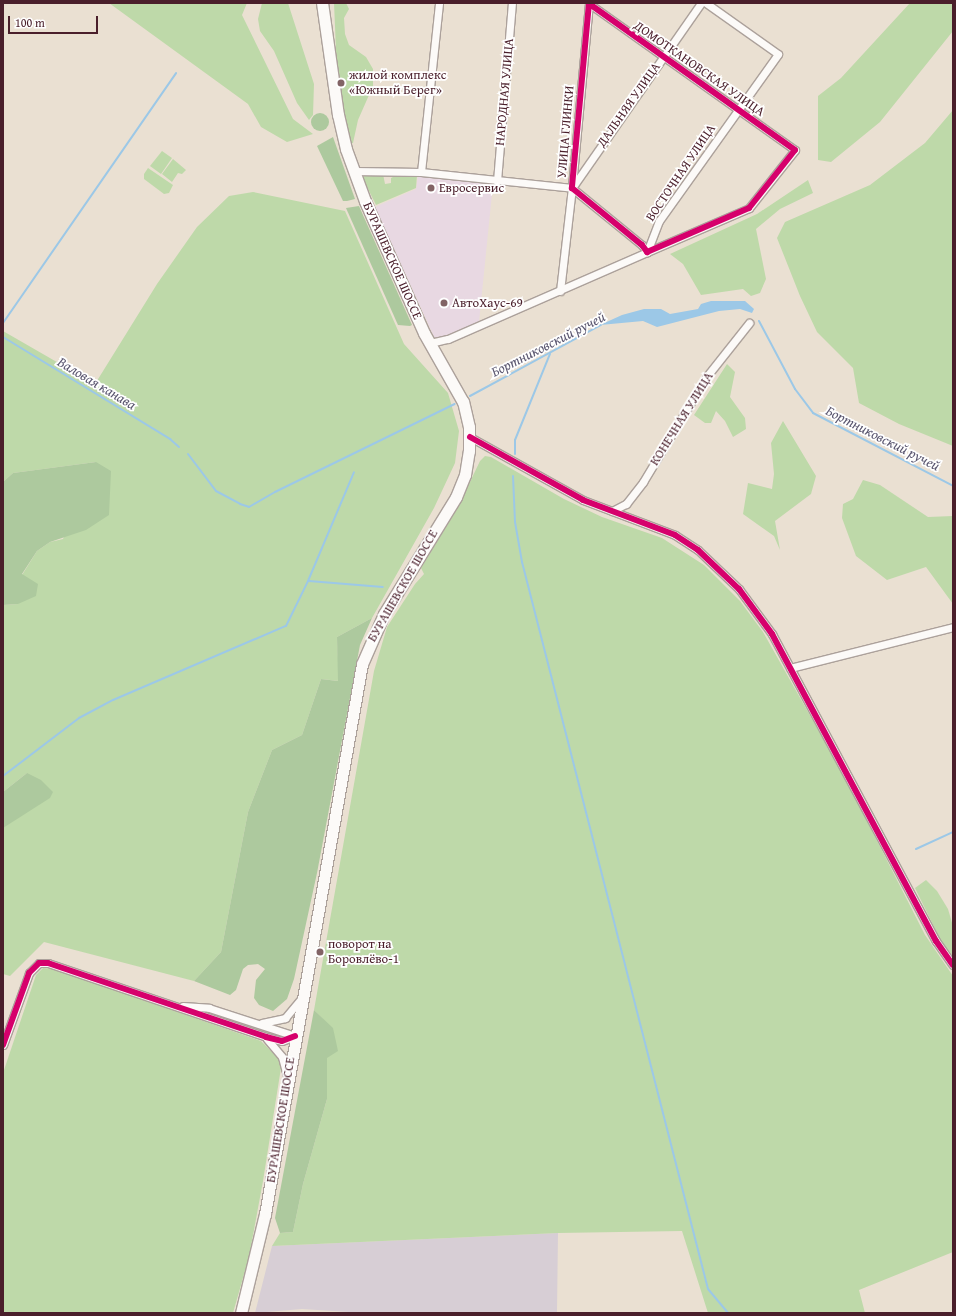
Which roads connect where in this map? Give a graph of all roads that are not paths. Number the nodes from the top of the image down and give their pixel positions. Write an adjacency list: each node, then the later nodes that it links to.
1 (322, 3): 9 (main road, БУРАШЕВСКОЕ ШОССЕ)
2 (439, 3): 10 (street)
3 (512, 3): 11 (street, НАРОДНАЯ УЛИЦА)
4 (590, 3): 7 (street, ДОМОТКАНОВСКАЯ УЛИЦА); 12 (street, УЛИЦА ГЛИНКИ)
5 (701, 3): 7 (street, ДАЛЬНЯЯ УЛИЦА)
6 (706, 3): 8 (street, ВОСТОЧНАЯ УЛИЦА)
7 (663, 56): 8 (street, ДОМОТКАНОВСКАЯ УЛИЦА); 12 (street, ДАЛЬНЯЯ УЛИЦА)
8 (737, 110): 13 (street, ВОСТОЧНАЯ УЛИЦА); 13 (street, ДОМОТКАНОВСКАЯ УЛИЦА)
9 (354, 171): 10 (street); 16 (main road, БУРАШЕВСКОЕ ШОССЕ)
10 (421, 172): 11 (street)
11 (497, 181): 12 (street)
12 (572, 188): 13 (street, УЛИЦА ГЛИНКИ); 14 (street, УЛИЦА ГЛИНКИ)
13 (647, 252): 14 (street)
14 (560, 290): 16 (street)
15 (749, 323): 18 (street, КОНЕЧНАЯ УЛИЦА)
16 (430, 343): 17 (main road, БУРАШЕВСКОЕ ШОССЕ)
17 (470, 436): 18 (street); 22 (main road, БУРАШЕВСКОЕ ШОССЕ)
18 (612, 511): 20 (street)
19 (953, 627): 20 (street)
20 (790, 668): 21 (street)
21 (953, 965)
22 (303, 997): 24 (street); 25 (main road, БУРАШЕВСКОЕ ШОССЕ)
23 (175, 1006): 24 (street); 26 (street); 27 (street)
24 (258, 1023): 25 (street)
25 (295, 1036): 26 (street); 28 (main road, БУРАШЕВСКОЕ ШОССЕ)
26 (266, 1037): 28 (street)
27 (3, 1045)
28 (287, 1079): 29 (main road, БУРАШЕВСКОЕ ШОССЕ)
29 (241, 1313)

